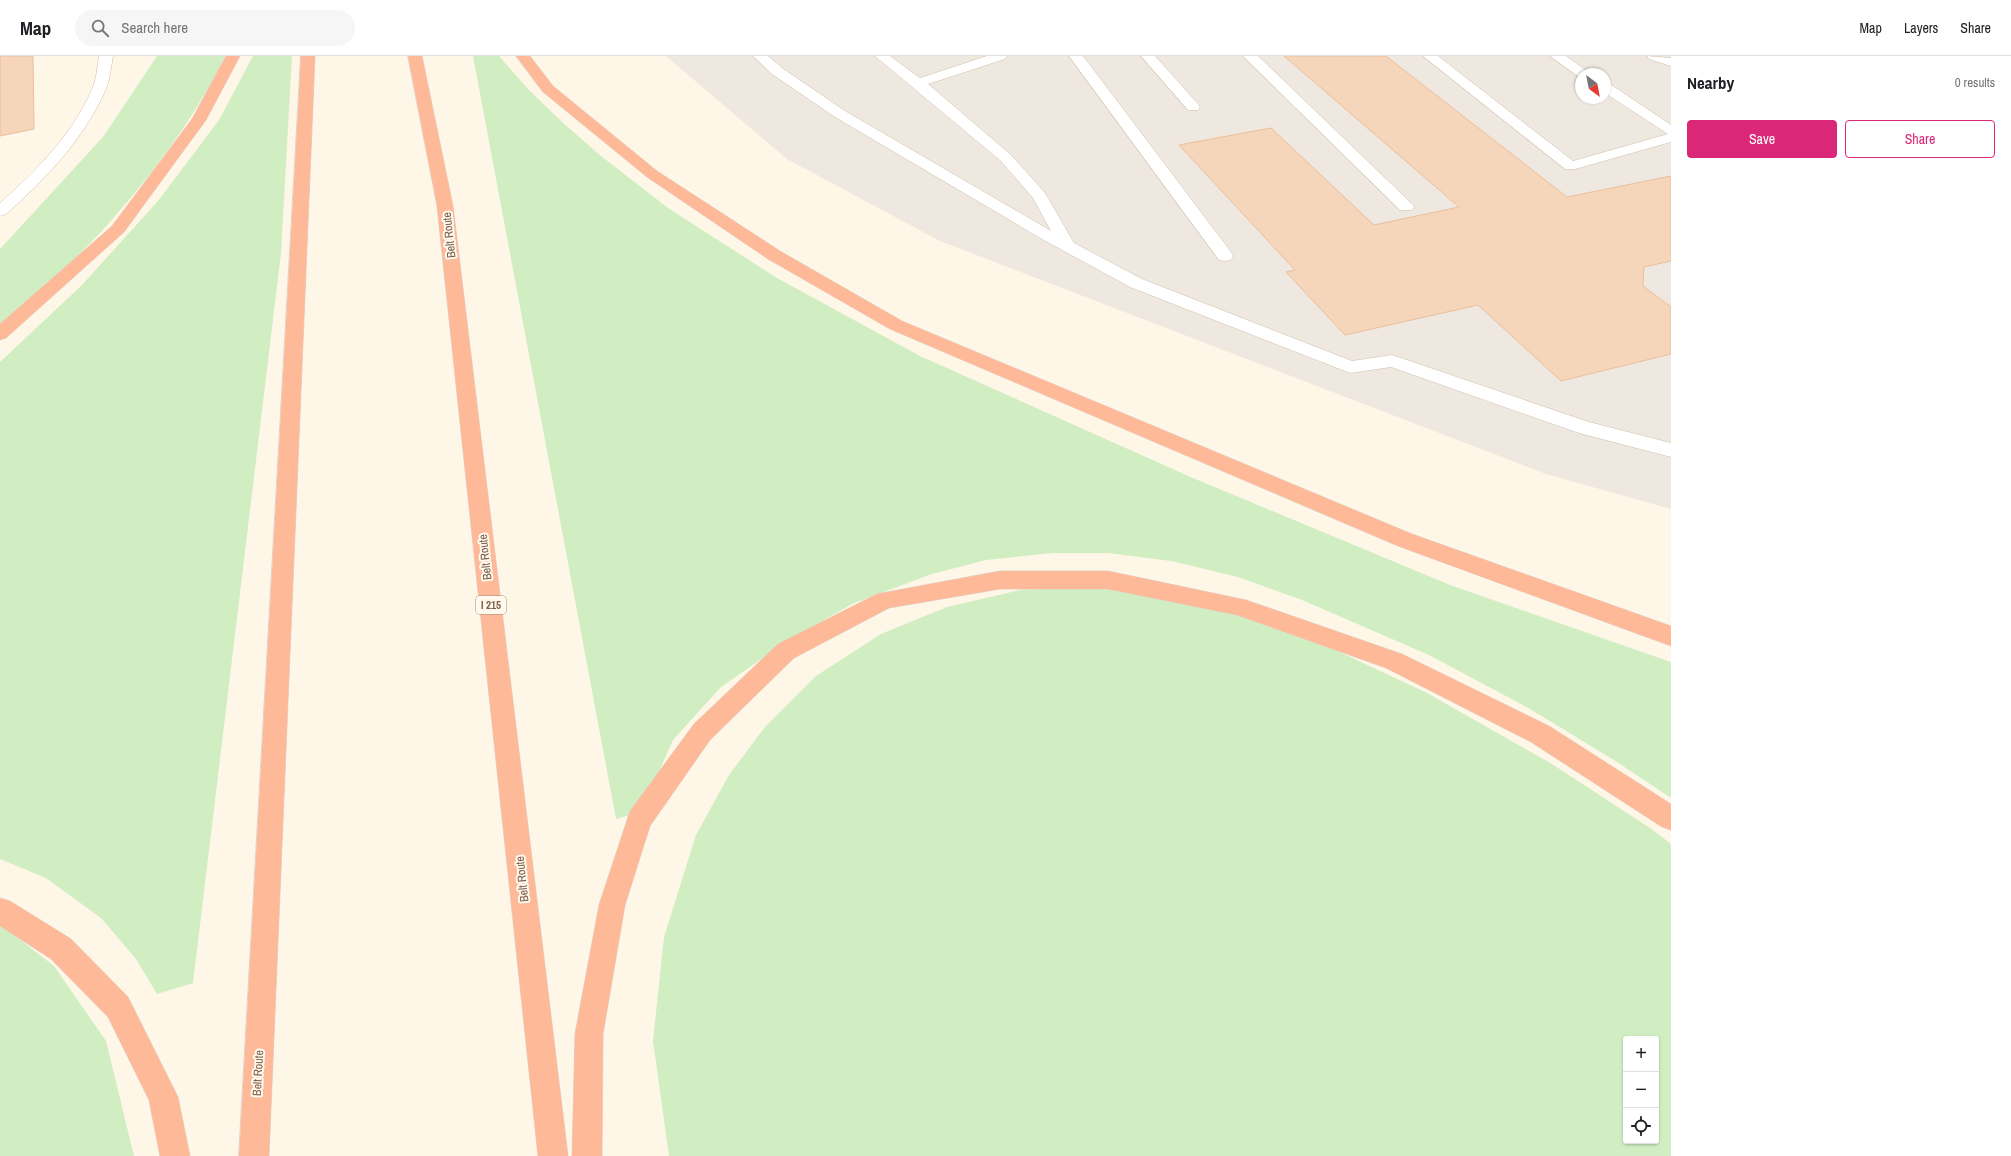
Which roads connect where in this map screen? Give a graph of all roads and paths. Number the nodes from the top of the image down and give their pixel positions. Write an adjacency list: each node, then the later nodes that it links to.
1 (106, 56): 23 (lane)
2 (233, 56): 26 (highway)
3 (308, 56): 32 (highway, Belt Route)
4 (415, 56): 33 (highway, Belt Route / I 215)
5 (523, 56): 28 (highway)
6 (760, 56): 24 (lane)
7 (882, 56): 17 (lane)
8 (1000, 56): 17 (lane)
9 (1076, 56): 25 (lane)
10 (1148, 56): 19 (lane)
11 (1250, 56): 22 (lane)
12 (1430, 56): 21 (lane)
13 (1557, 56): 16 (lane)
14 (1654, 56): 15 (lane)
15 (1671, 62)
16 (1575, 68)
17 (918, 83): 24 (lane)
18 (1611, 92): 20 (lane)
19 (1193, 107)
20 (1671, 131)
21 (1671, 138)
22 (1406, 207)
23 (0, 211)
24 (1068, 247): 27 (lane)
25 (1225, 256)
26 (0, 334)
27 (1671, 450)
28 (1671, 636)
29 (1671, 818): 34 (highway)
30 (0, 911): 31 (highway)
31 (174, 1156)
32 (254, 1156)
33 (553, 1156)
34 (587, 1156)

